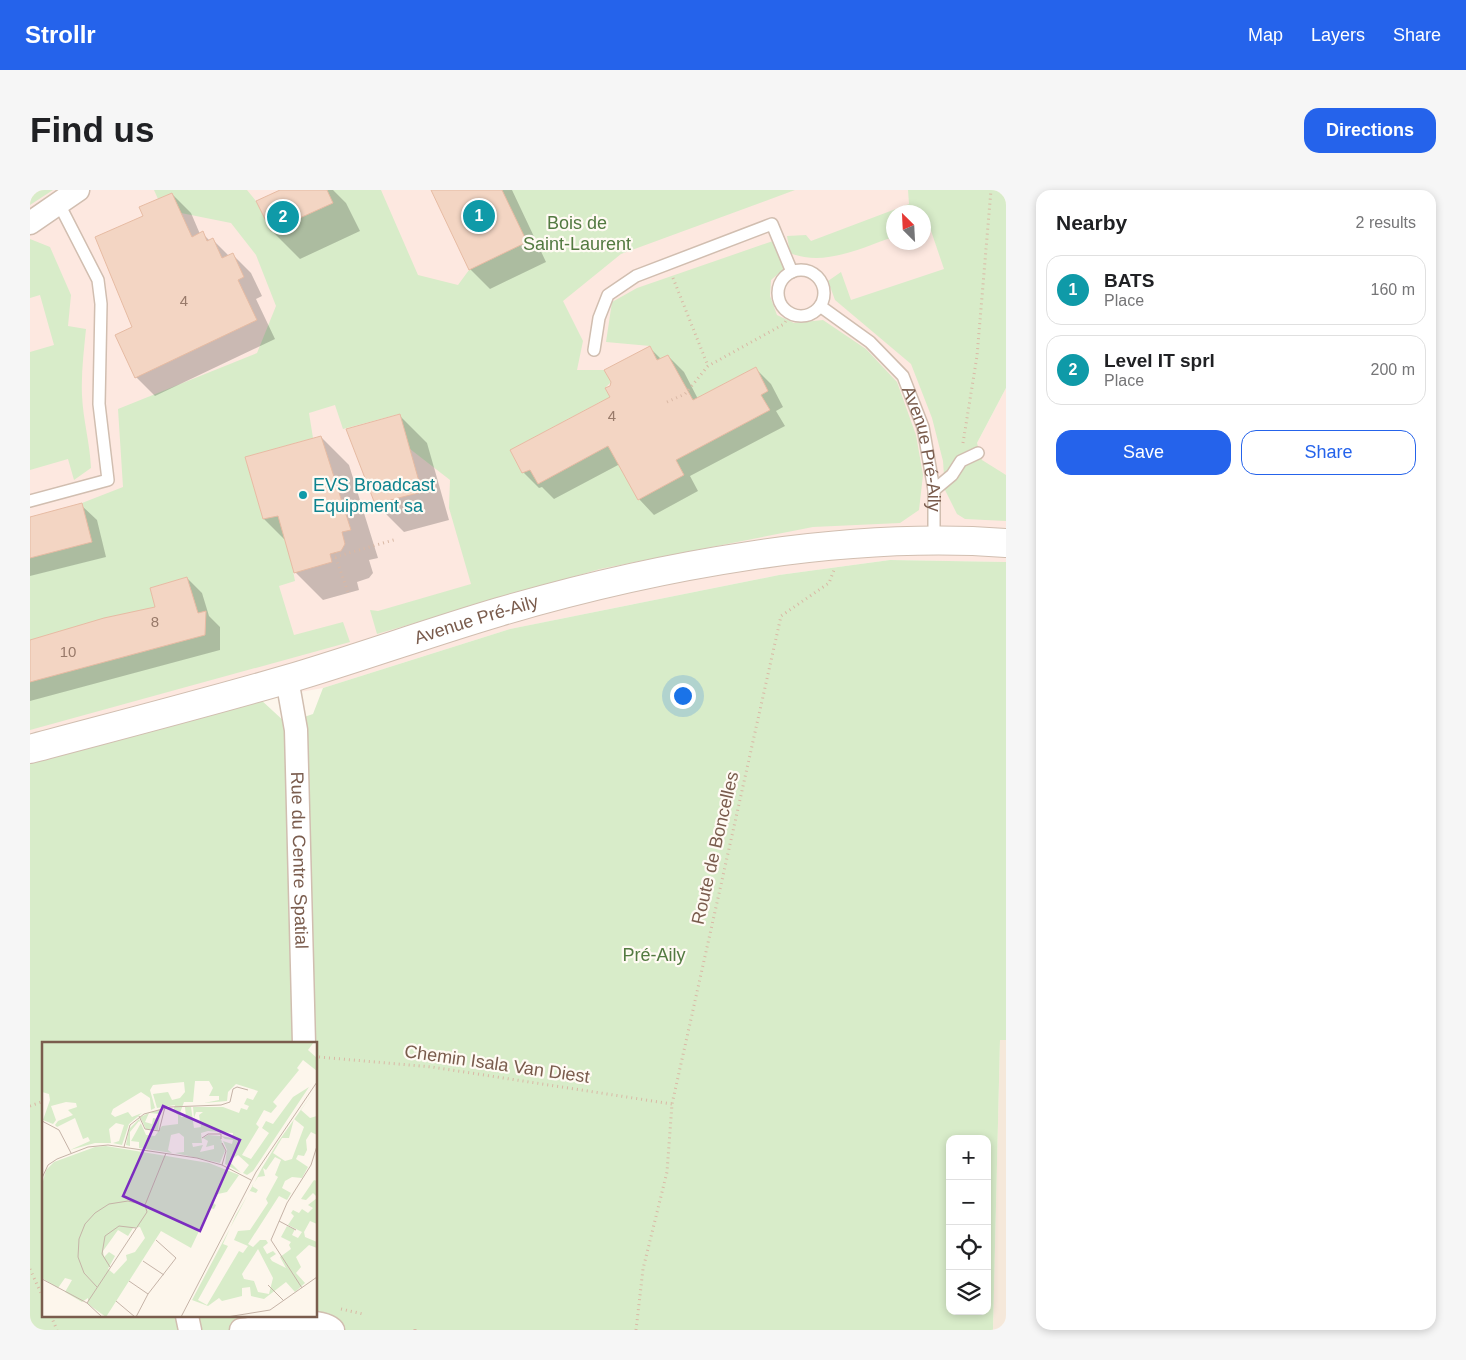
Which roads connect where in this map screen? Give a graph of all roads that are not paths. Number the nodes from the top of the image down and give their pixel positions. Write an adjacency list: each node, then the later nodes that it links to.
1 (78, 190): 2 (street)
2 (58, 202): 3 (street); 9 (lane)
3 (30, 223)
4 (792, 272): 5 (lane); 5 (lane); 6 (lane)
5 (820, 306): 8 (lane, Avenue Pré-Aily)
6 (594, 350)
7 (978, 453): 8 (lane)
8 (934, 490): 10 (lane, Avenue Pré-Aily)
9 (30, 501)
10 (934, 542): 11 (street, Avenue Pré-Aily); 12 (street, Avenue Pré-Aily)
11 (1006, 542)
12 (286, 679): 13 (street, Avenue Pré-Aily); 14 (street, Rue du Centre Spatial)
13 (30, 749)
14 (304, 1042)
15 (311, 1319): 16 (street); 17 (street)
16 (241, 1330)
17 (333, 1330)

